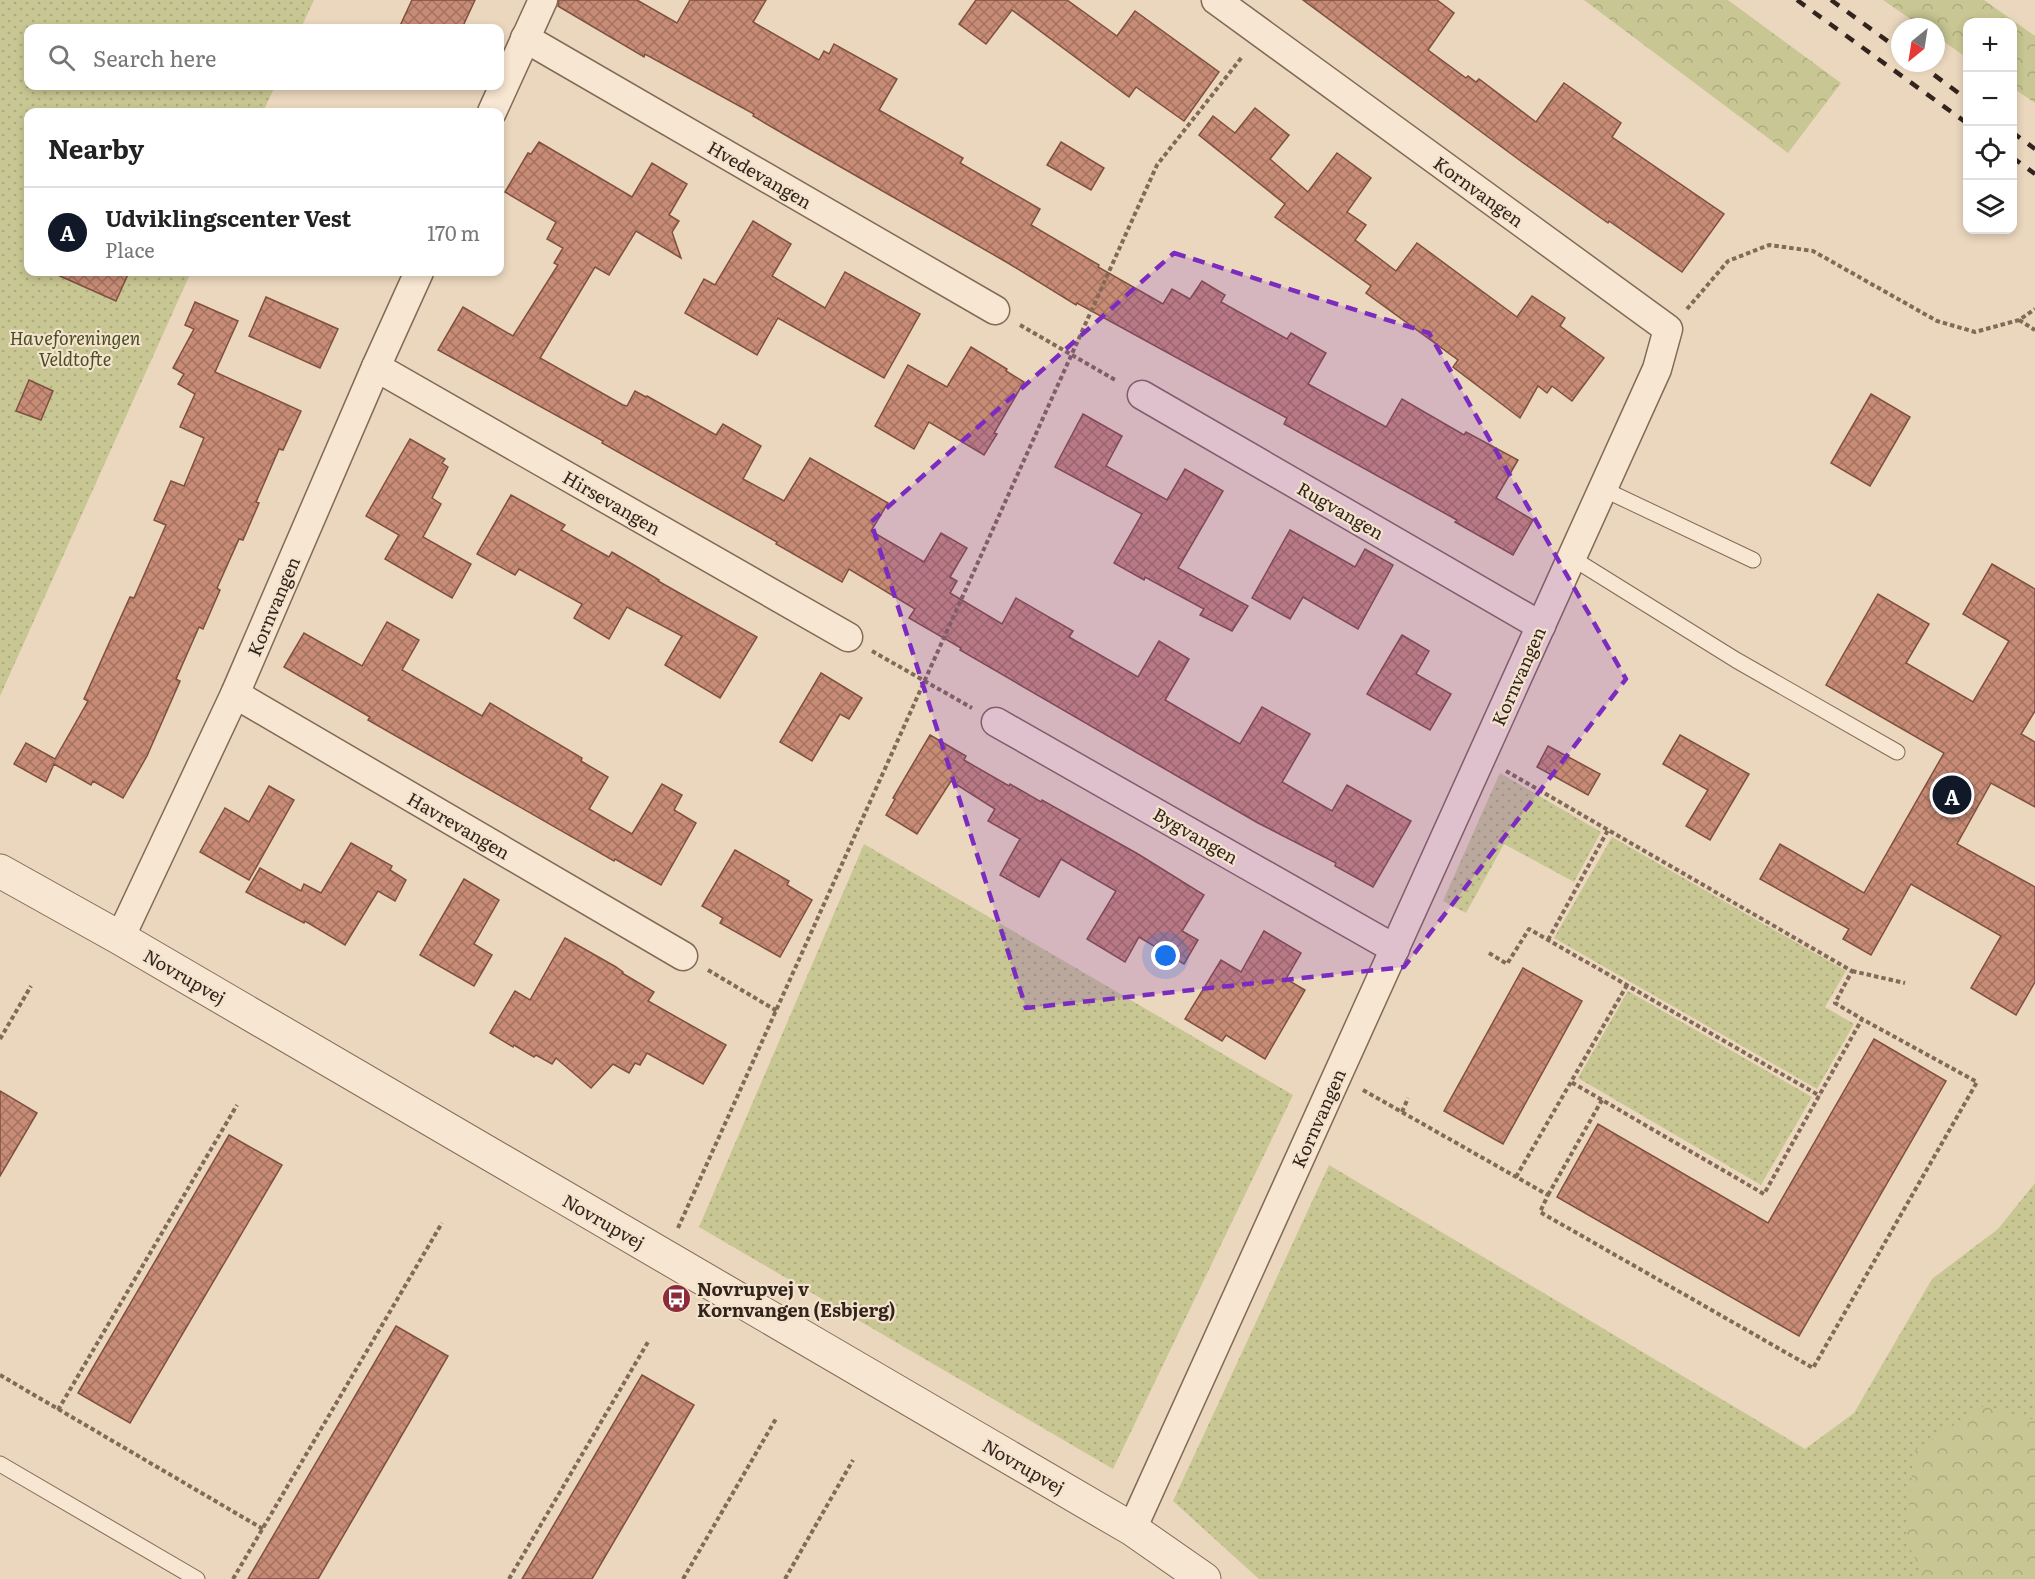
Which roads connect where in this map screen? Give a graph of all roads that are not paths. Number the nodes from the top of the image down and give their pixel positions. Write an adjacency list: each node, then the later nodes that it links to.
1 (543, 0): 3 (street)
2 (1216, 0): 11 (street, Kornvangen)
3 (525, 38): 4 (street); 8 (street, Hvedevangen)
4 (504, 85)
5 (502, 90): 6 (street)
6 (494, 108)
7 (417, 276): 9 (street, Kornvangen)
8 (995, 310)
9 (376, 368): 15 (street, Hirsevangen); 16 (street, Kornvangen)
10 (1142, 395): 14 (street, Rugvangen)
11 (1603, 489): 12 (street, Kornvangen); 13 (lane)
12 (1572, 558): 14 (street, Kornvangen); 18 (lane)
13 (1753, 560)
14 (1541, 626): 21 (street, Kornvangen)
15 (848, 637)
16 (235, 694): 20 (street, Kornvangen); 22 (street, Havrevangen)
17 (996, 722): 21 (street, Bygvangen)
18 (1897, 752)
19 (0, 871): 20 (street, Novrupvej)
20 (120, 938): 24 (street, Novrupvej)
21 (1395, 949): 24 (street, Kornvangen)
22 (683, 956)
23 (0, 1464): 25 (lane)
24 (1132, 1529): 26 (street, Novrupvej)
25 (197, 1579)
26 (1204, 1579)

